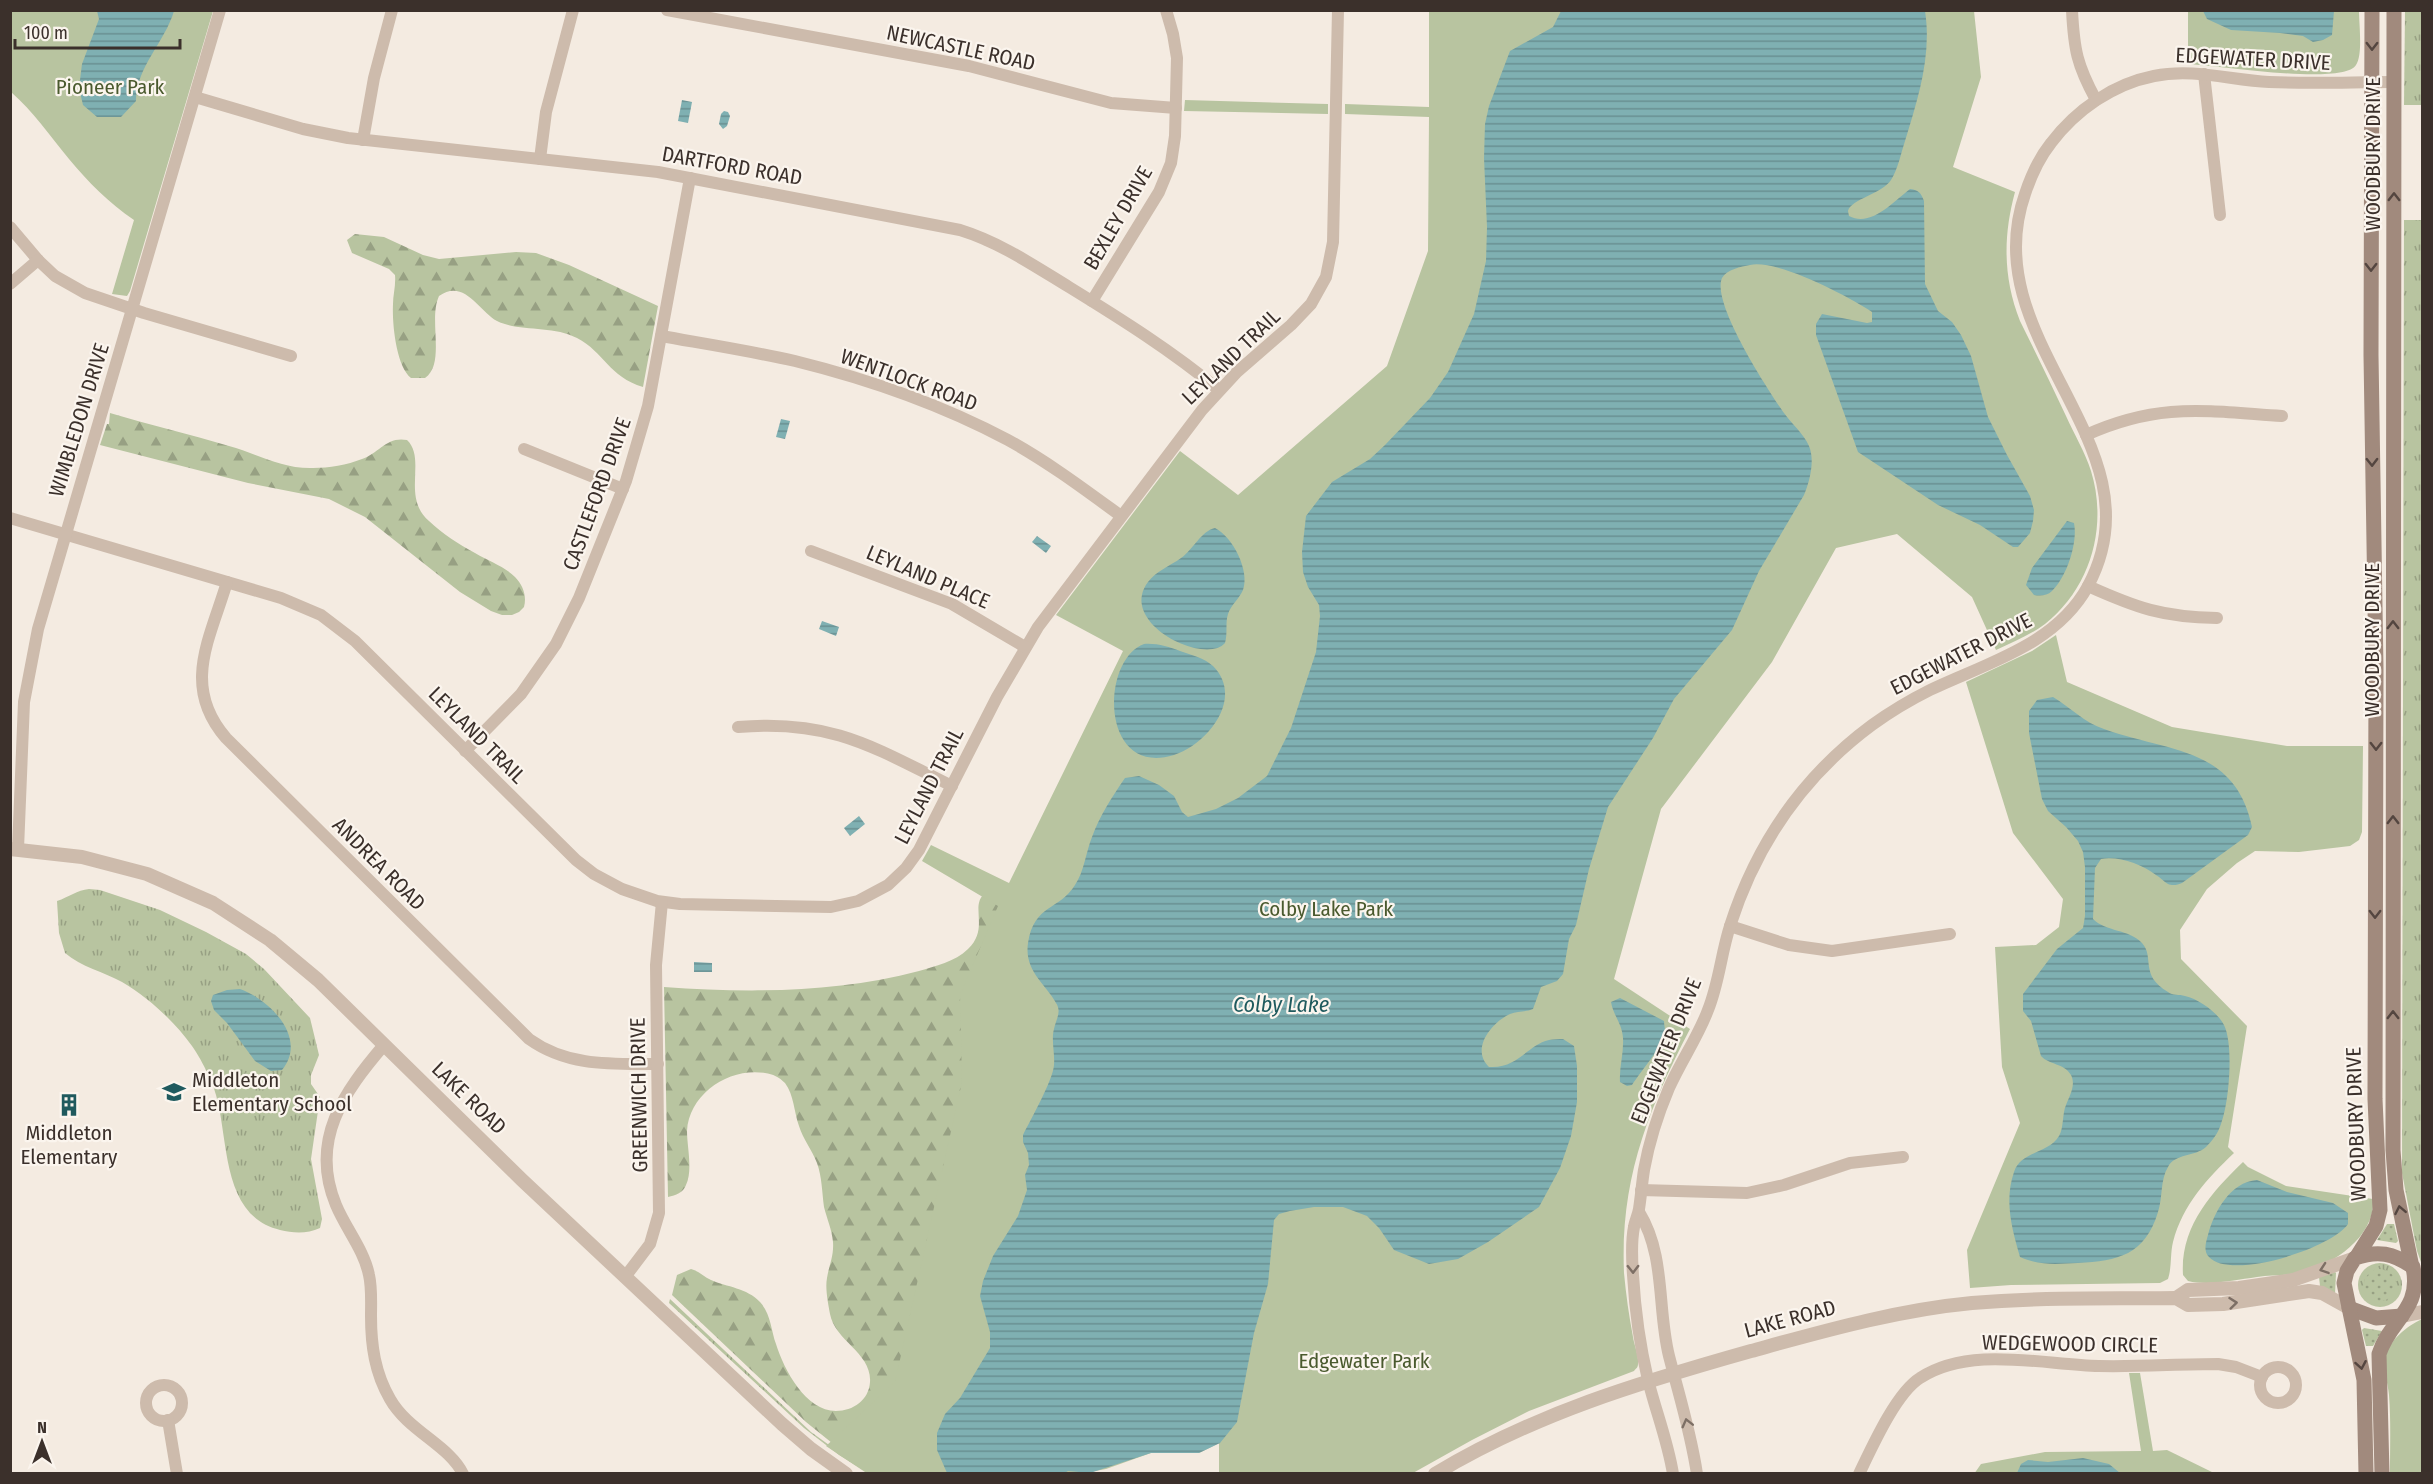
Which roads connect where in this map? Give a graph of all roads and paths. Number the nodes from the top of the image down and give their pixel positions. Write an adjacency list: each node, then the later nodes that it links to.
1 (220, 10): 13 (street, WIMBLEDON DRIVE)
2 (392, 10): 16 (street)
3 (573, 10): 17 (street)
4 (667, 10): 15 (street, NEWCASTLE ROAD)
5 (1166, 10): 15 (street, BEXLEY DRIVE)
6 (1338, 10): 27 (street, LEYLAND TRAIL)
7 (2072, 10): 14 (street)
8 (2372, 10): 11 (main road, WOODBURY DRIVE, one-way to 11)
9 (2394, 10): 12 (main road, WOODBURY DRIVE)
10 (2204, 74): 11 (street, EDGEWATER DRIVE); 14 (street, EDGEWATER DRIVE); 19 (street)
11 (2372, 82): 12 (street, EDGEWATER DRIVE); 52 (main road, WOODBURY DRIVE, one-way to 52)
12 (2394, 82): 53 (main road, WOODBURY DRIVE, one-way to 12)
13 (195, 97): 16 (street, DARTFORD ROAD); 24 (street, WIMBLEDON DRIVE)
14 (2096, 100): 29 (street, EDGEWATER DRIVE)
15 (1176, 108): 23 (street, BEXLEY DRIVE)
16 (363, 140): 17 (street, DARTFORD ROAD)
17 (540, 159): 18 (street, DARTFORD ROAD)
18 (690, 178): 23 (street, DARTFORD ROAD); 25 (street, CASTLEFORD DRIVE)
19 (2220, 215)
20 (10, 227): 21 (street)
21 (38, 260): 22 (street); 24 (street)
22 (10, 284)
23 (1092, 301): 27 (street, DARTFORD ROAD)
24 (132, 309): 26 (street); 34 (street, WIMBLEDON DRIVE)
25 (661, 336): 31 (street, CASTLEFORD DRIVE); 32 (street, WENTLOCK ROAD)
26 (291, 356)
27 (1219, 390): 32 (street, LEYLAND TRAIL)
28 (2282, 416): 29 (street)
29 (2086, 435): 37 (street, EDGEWATER DRIVE)
30 (524, 449): 31 (street)
31 (623, 489): 41 (street, CASTLEFORD DRIVE)
32 (1121, 516): 39 (street, LEYLAND TRAIL)
33 (10, 518): 34 (street, LEYLAND TRAIL)
34 (65, 534): 36 (street, LEYLAND TRAIL); 43 (street, WIMBLEDON DRIVE)
35 (811, 551): 39 (street, LEYLAND PLACE)
36 (227, 582): 41 (street, LEYLAND TRAIL); 48 (street, ANDREA ROAD)
37 (2088, 586): 38 (street); 45 (street, EDGEWATER DRIVE)
38 (2217, 618)
39 (1025, 647): 42 (street, LEYLAND TRAIL)
40 (738, 727): 42 (street)
41 (465, 751): 44 (street, LEYLAND TRAIL)
42 (952, 786): 44 (street, LEYLAND TRAIL)
43 (14, 849): 47 (street, LAKE ROAD)
44 (662, 902): 48 (street, GREENWICH DRIVE)
45 (1730, 926): 46 (street); 50 (street, EDGEWATER DRIVE)
46 (1950, 934)
47 (384, 1045): 54 (street, LAKE ROAD); 64 (street)
48 (658, 1064): 54 (street, GREENWICH DRIVE)
49 (1903, 1157): 50 (street)
50 (1641, 1190): 51 (street, EDGEWATER DRIVE)
51 (1639, 1212): 59 (street, EDGEWATER DRIVE); 61 (street, EDGEWATER DRIVE, one-way to 61)
52 (2355, 1258): 53 (main road); 55 (street, LAKE ROAD, one-way to 55); 56 (main road)
53 (2416, 1270): 58 (main road)
54 (625, 1277): 65 (street, LAKE ROAD)
55 (2176, 1298): 56 (street, LAKE ROAD, one-way to 56); 59 (street, LAKE ROAD)
56 (2349, 1308): 58 (main road); 70 (main road, one-way to 70)
57 (2422, 1312): 58 (street)
58 (2402, 1316): 71 (main road)
59 (1674, 1372): 61 (street, LAKE ROAD); 68 (street, EDGEWATER DRIVE, one-way to 59)
60 (2262, 1377): 69 (street, WEDGEWOOD CIRCLE)
61 (1648, 1380): 66 (street, LAKE ROAD); 67 (street, EDGEWATER DRIVE)
62 (168, 1420): 63 (street)
63 (177, 1473)
64 (463, 1473)
65 (846, 1473)
66 (1435, 1473)
67 (1674, 1473)
68 (1697, 1473)
69 (1859, 1473)
70 (2366, 1473)
71 (2382, 1473)

